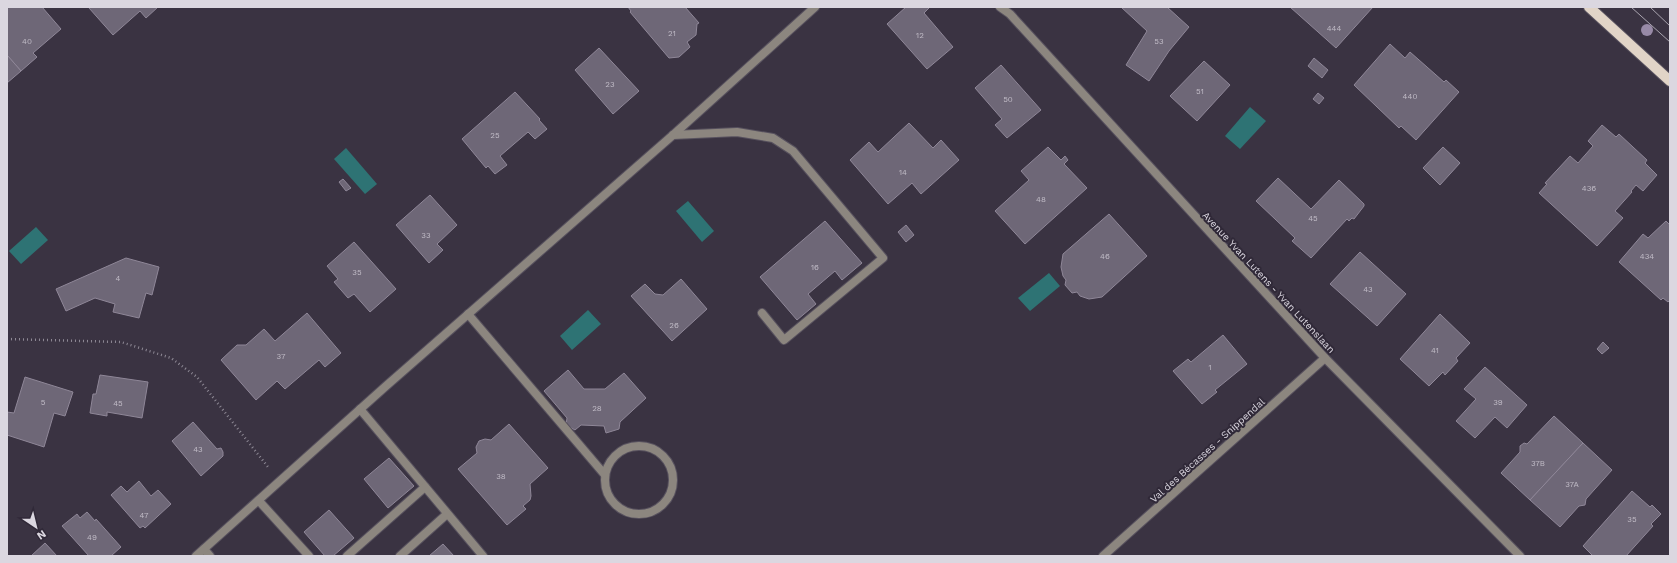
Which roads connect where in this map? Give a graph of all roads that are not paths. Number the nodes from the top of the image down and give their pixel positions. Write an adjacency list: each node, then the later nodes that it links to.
1 (815, 7): 6 (street)
2 (1000, 7): 4 (street, Avenue Yvan Lutens - Yvan Lutenslaan)
3 (1589, 7): 5 (main road)
4 (1008, 11): 9 (street, Avenue Yvan Lutens - Yvan Lutenslaan)
5 (1670, 81)
6 (673, 135): 7 (street); 8 (street)
7 (762, 313)
8 (468, 314): 10 (street); 11 (street)
9 (1325, 358): 22 (street, Val des Bécasses - Snippendal); 23 (street, Avenue Yvan Lutens - Yvan Lutenslaan)
10 (360, 409): 12 (street); 13 (street)
11 (605, 475): 11 (street)
12 (425, 487): 14 (street); 19 (street)
13 (259, 501): 15 (street); 18 (street)
14 (448, 514): 20 (street); 21 (street)
15 (204, 549): 16 (street); 17 (street)
16 (196, 556)
17 (210, 556)
18 (309, 556)
19 (347, 556)
20 (400, 556)
21 (483, 556)
22 (1103, 556)
23 (1520, 556)

